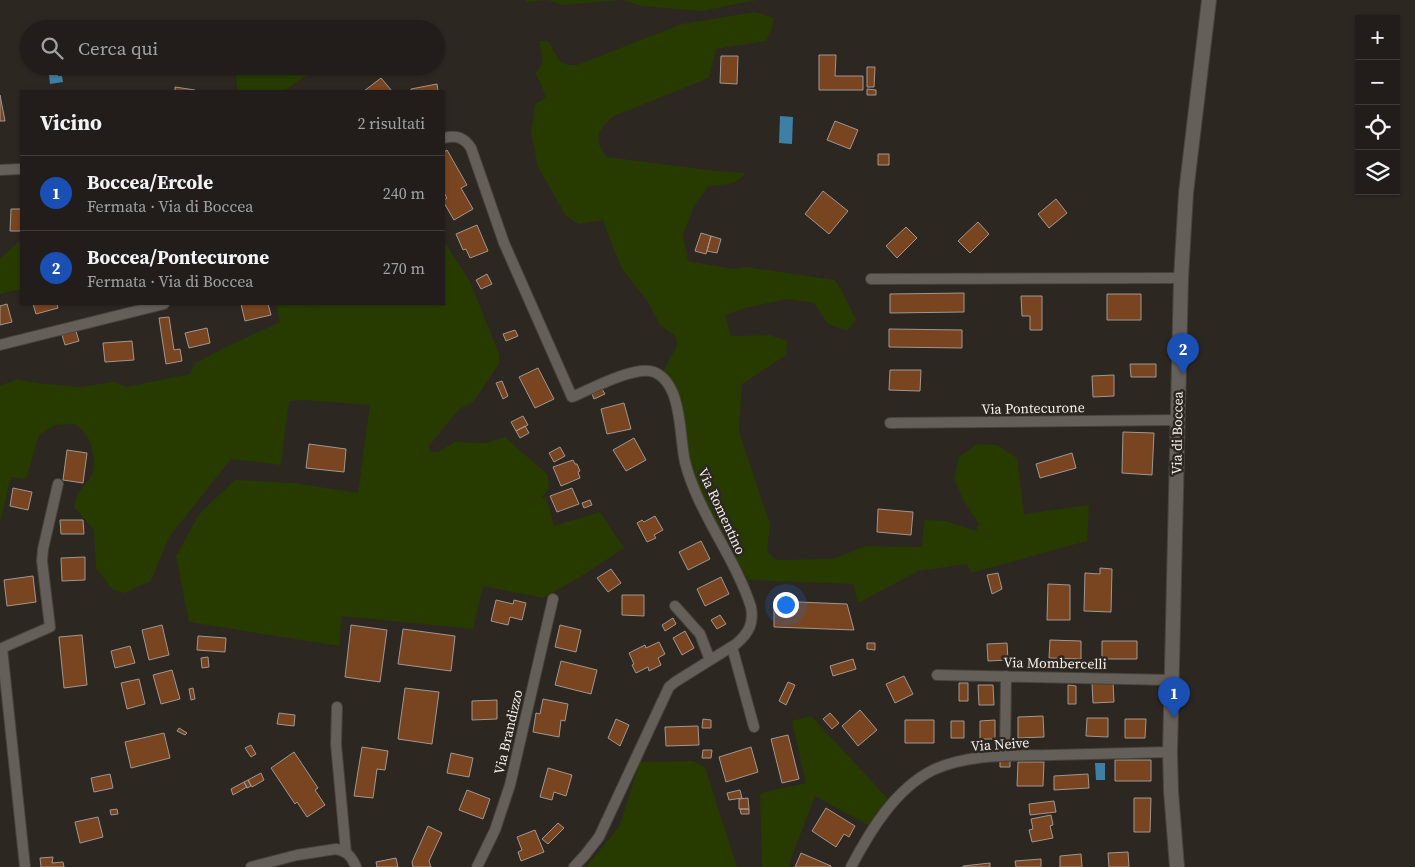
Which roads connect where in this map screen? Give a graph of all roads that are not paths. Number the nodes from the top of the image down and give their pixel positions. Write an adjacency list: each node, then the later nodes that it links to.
1 (1209, 0): 5 (street, Via di Boccea)
2 (445, 138): 14 (street, Via Romentino)
3 (20, 169): 4 (street)
4 (0, 170)
5 (1181, 278): 6 (street); 9 (street, Via di Boccea)
6 (871, 279)
7 (160, 305): 8 (street)
8 (0, 344)
9 (1177, 420): 10 (street, Via Pontecurone); 18 (street, Via di Boccea)
10 (890, 423)
11 (58, 484): 24 (street)
12 (553, 599): 27 (street, Via Brandizzo)
13 (675, 606): 15 (street)
14 (732, 647): 15 (street, Via Romentino); 20 (street)
15 (710, 660): 28 (street, Via Romentino)
16 (937, 675): 17 (street, Via Mombercelli)
17 (1006, 676): 18 (street, Via Mombercelli); 22 (street)
18 (1172, 680): 21 (street, Via di Boccea)
19 (337, 707): 23 (street)
20 (754, 727)
21 (1170, 752): 22 (street, Via Neive); 30 (street, Via di Boccea)
22 (1005, 756): 29 (street, Via Neive)
23 (346, 853): 25 (street); 26 (street)
24 (25, 867)
25 (251, 867)
26 (356, 867)
27 (477, 867)
28 (574, 867)
29 (851, 867)
30 (1177, 867)

